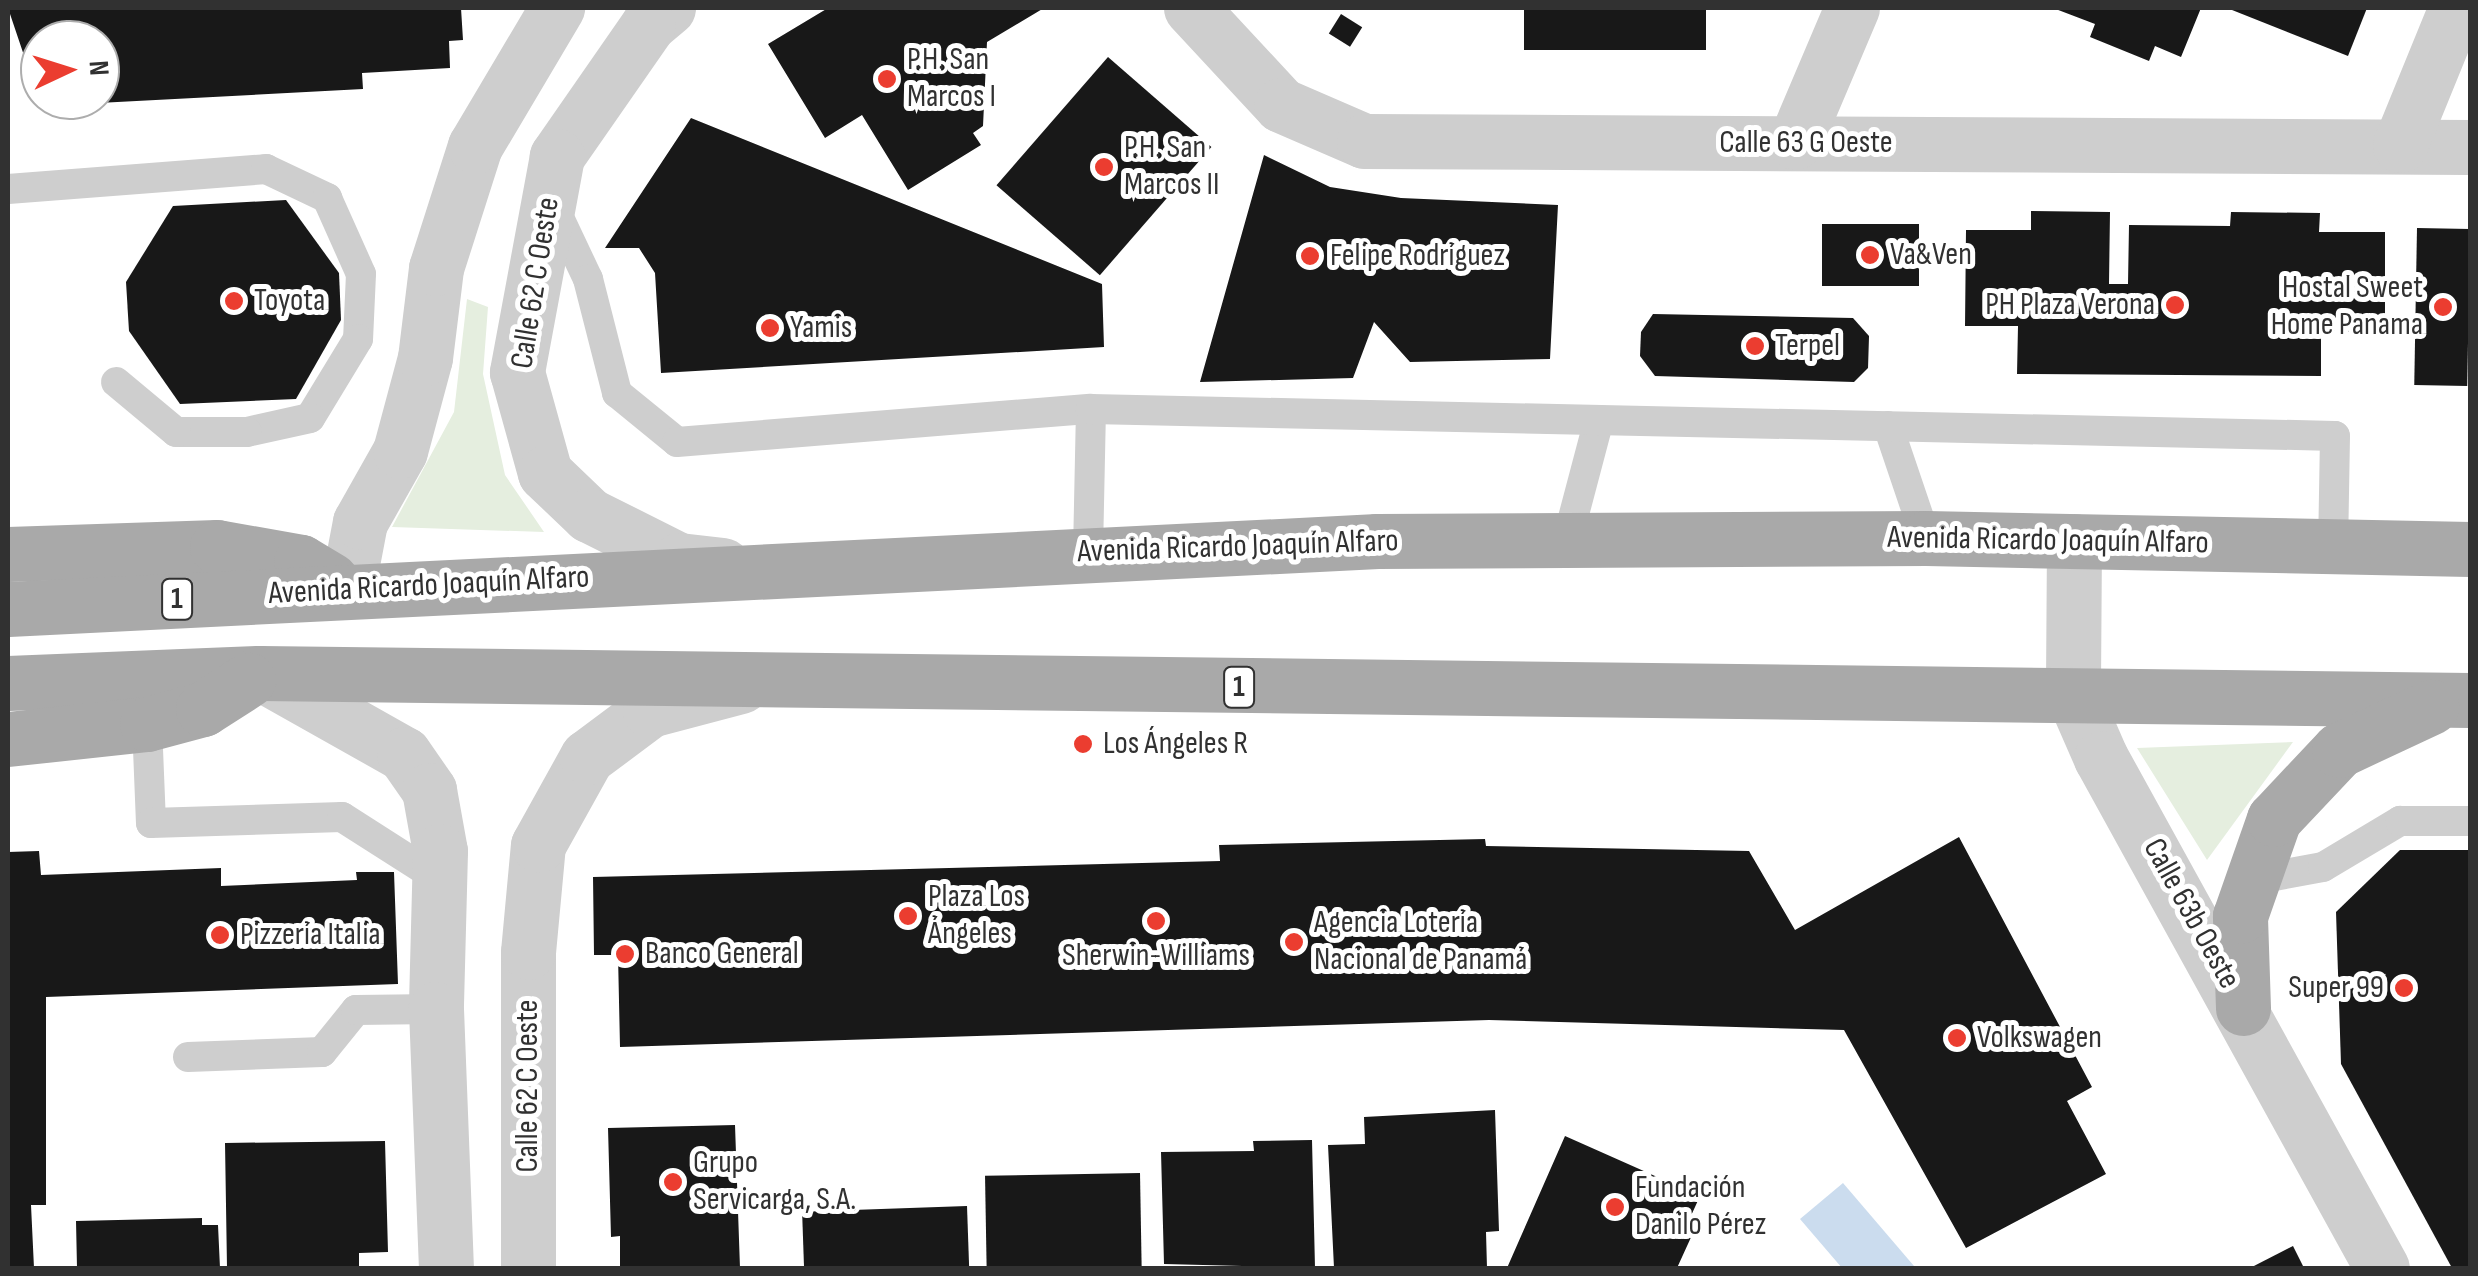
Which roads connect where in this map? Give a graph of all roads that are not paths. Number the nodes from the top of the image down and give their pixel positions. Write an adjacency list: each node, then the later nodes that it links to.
1 (557, 8): 23 (street)
2 (668, 8): 10 (street, Calle 62 C Oeste)
3 (1191, 8): 6 (street, Calle 63 G Oeste)
4 (1852, 8): 6 (street)
5 (2456, 8): 7 (street)
6 (1795, 142): 7 (street, Calle 63 G Oeste)
7 (2400, 144): 8 (street, Calle 63 G Oeste)
8 (2470, 147)
9 (8, 189): 11 (lane)
10 (549, 196): 12 (lane); 22 (street, Calle 62 C Oeste)
11 (116, 382)
12 (1090, 409): 13 (lane); 20 (lane)
13 (1598, 420): 14 (lane); 15 (lane)
14 (1888, 426): 16 (lane); 18 (lane)
15 (1568, 537): 16 (main road, Avenida Ricardo Joaquín Alfaro / 1); 20 (main road, Avenida Ricardo Joaquín Alfaro / 1)
16 (1926, 538): 17 (main road, Avenida Ricardo Joaquín Alfaro / 1)
17 (2074, 541): 18 (main road, Avenida Ricardo Joaquín Alfaro / 1); 28 (street, Calle 63b Oeste)
18 (2333, 546): 19 (main road, Avenida Ricardo Joaquín Alfaro / 1)
19 (2470, 549)
20 (1088, 552): 22 (main road, Avenida Ricardo Joaquín Alfaro / 1)
21 (8, 554): 23 (main road)
22 (757, 569): 23 (main road, Avenida Ricardo Joaquín Alfaro / 1)
23 (347, 590): 24 (main road, Avenida Ricardo Joaquín Alfaro / 1)
24 (8, 608)
25 (260, 672): 26 (main road, 1); 27 (main road, 1); 30 (main road); 33 (street)
26 (768, 678): 28 (main road, 1); 39 (street, Calle 62 C Oeste)
27 (8, 684)
28 (2073, 694): 29 (main road, 1); 36 (street, Calle 63b Oeste)
29 (2460, 700): 34 (main road)
30 (147, 724): 31 (main road); 33 (lane)
31 (8, 740)
32 (2470, 821): 34 (lane)
33 (439, 879): 35 (street)
34 (2248, 881): 36 (main road)
35 (436, 1008): 37 (lane); 38 (street)
36 (2243, 1008): 40 (street, Calle 63b Oeste)
37 (188, 1057)
38 (446, 1268)
39 (528, 1268)
40 (2382, 1268)

